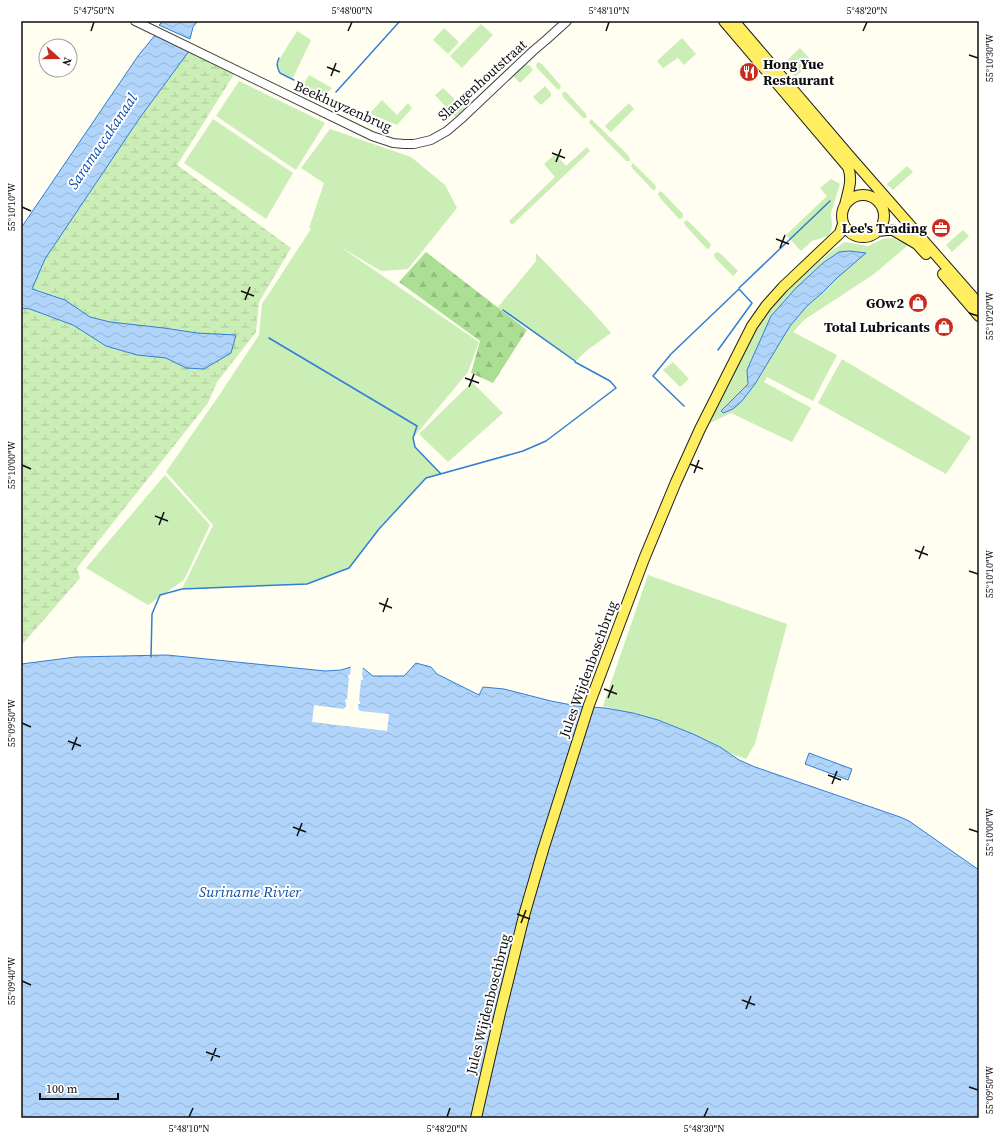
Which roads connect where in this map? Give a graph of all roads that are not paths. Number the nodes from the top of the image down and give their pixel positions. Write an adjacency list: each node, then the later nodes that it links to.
1 (135, 21): 5 (street, Beekhuyzenbrug)
2 (567, 21): 5 (street, Slangenhoutstraat)
3 (724, 21): 8 (main road)
4 (734, 21): 6 (main road)
5 (431, 140)
6 (852, 159): 7 (main road); 12 (main road)
7 (880, 204): 8 (main road); 10 (main road); 12 (main road)
8 (845, 205): 9 (main road)
9 (843, 224): 11 (main road); 13 (main road, Jules Wijdenboschbrug)
10 (878, 231): 11 (main road); 15 (main road)
11 (851, 234): 13 (main road, Jules Wijdenboschbrug)
12 (927, 245): 14 (main road)
13 (807, 265): 16 (main road, Jules Wijdenboschbrug)
14 (979, 304)
15 (979, 316)
16 (476, 1118)

